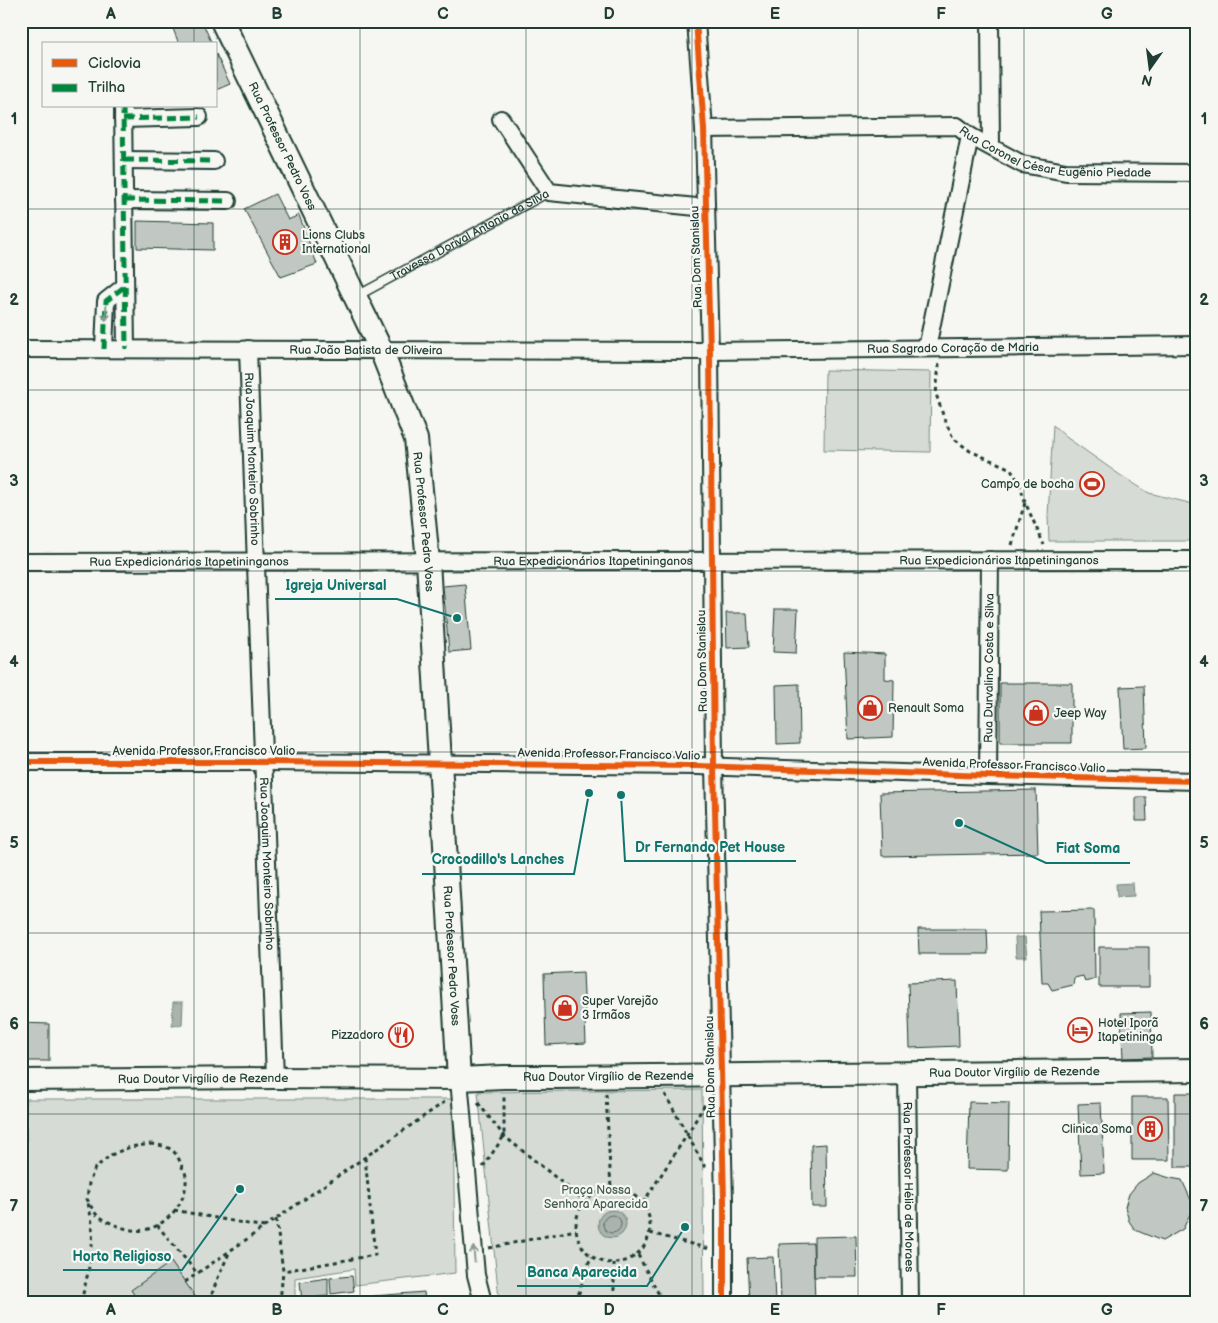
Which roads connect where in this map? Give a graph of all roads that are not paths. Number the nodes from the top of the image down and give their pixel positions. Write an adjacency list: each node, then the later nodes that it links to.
1 (222, 21): 18 (main road, Rua Professor Pedro Voss)
2 (696, 21): 7 (street, Rua Dom Stanislau)
3 (990, 21): 9 (street)
4 (123, 112): 5 (street); 10 (street)
5 (199, 118)
6 (502, 119): 13 (street)
7 (704, 129): 8 (street, Rua Coronel César Eugênio Piedade); 16 (street, Rua Dom Stanislau)
8 (970, 136): 9 (street, Rua Coronel César Eugênio Piedade); 20 (street)
9 (990, 146): 12 (street, Rua Coronel César Eugênio Piedade)
10 (124, 160): 11 (street); 14 (street)
11 (214, 161)
12 (1197, 173)
13 (549, 192): 16 (street, Travessa Dorival Antonio da Silva); 18 (lane, Travessa Dorival Antonio da Silva)
14 (124, 200): 15 (street); 17 (street)
15 (228, 201)
16 (706, 208): 26 (street, Rua Dom Stanislau)
17 (125, 286): 22 (street, one-way to 22); 23 (street)
18 (355, 297): 25 (main road, Rua Professor Pedro Voss)
19 (1197, 345): 20 (street, Rua Sagrado Coração de Maria)
20 (934, 348): 26 (street, Rua Sagrado Coração de Maria)
21 (21, 349): 22 (street, Rua João Batista de Oliveira)
22 (104, 349): 23 (street, Rua João Batista de Oliveira)
23 (126, 349): 24 (street, Rua João Batista de Oliveira)
24 (248, 349): 25 (street, Rua João Batista de Oliveira); 30 (street, Rua Joaquim Monteiro Sobrinho)
25 (380, 350): 26 (street, Rua João Batista de Oliveira); 31 (main road, Rua Professor Pedro Voss)
26 (710, 351): 27 (street, Rua Dom Stanislau)
27 (712, 560): 28 (street, Rua Expedicionários Itapetininganos); 31 (street, Rua Expedicionários Itapetininganos); 36 (street, Rua Dom Stanislau)
28 (990, 560): 29 (street, Rua Expedicionários Itapetininganos); 37 (street, Rua Durvalino Costa e Silva)
29 (1197, 560)
30 (256, 561): 31 (street, Rua Expedicionários Itapetininganos); 32 (street, Rua Expedicionários Itapetininganos); 34 (street, Rua Joaquim Monteiro Sobrinho)
31 (428, 561): 35 (main road, Rua Professor Pedro Voss)
32 (21, 562)
33 (21, 762): 34 (street, Avenida Professor Francisco Valio)
34 (263, 762): 35 (street, Avenida Professor Francisco Valio); 42 (street, Rua Joaquim Monteiro Sobrinho)
35 (440, 764): 36 (street, Avenida Professor Francisco Valio); 44 (main road, Rua Professor Pedro Voss)
36 (714, 766): 37 (street, Avenida Professor Francisco Valio); 41 (street, Rua Dom Stanislau)
37 (988, 776): 38 (street, Avenida Professor Francisco Valio)
38 (1197, 781)
39 (1197, 1070): 40 (main road, Rua Doutor Virgílio de Rezende)
40 (907, 1073): 41 (main road, Rua Doutor Virgílio de Rezende); 47 (street, Rua Professor Hélio de Moraes)
41 (721, 1075): 44 (main road, Rua Doutor Virgílio de Rezende); 46 (street, Rua Dom Stanislau)
42 (274, 1078): 43 (street, Rua Doutor Virgílio de Rezende); 44 (street, Rua Doutor Virgílio de Rezende)
43 (21, 1080)
44 (459, 1085): 45 (street, Rua Professor Pedro Voss, one-way to 44)
45 (483, 1302)
46 (724, 1302)
47 (910, 1302)

